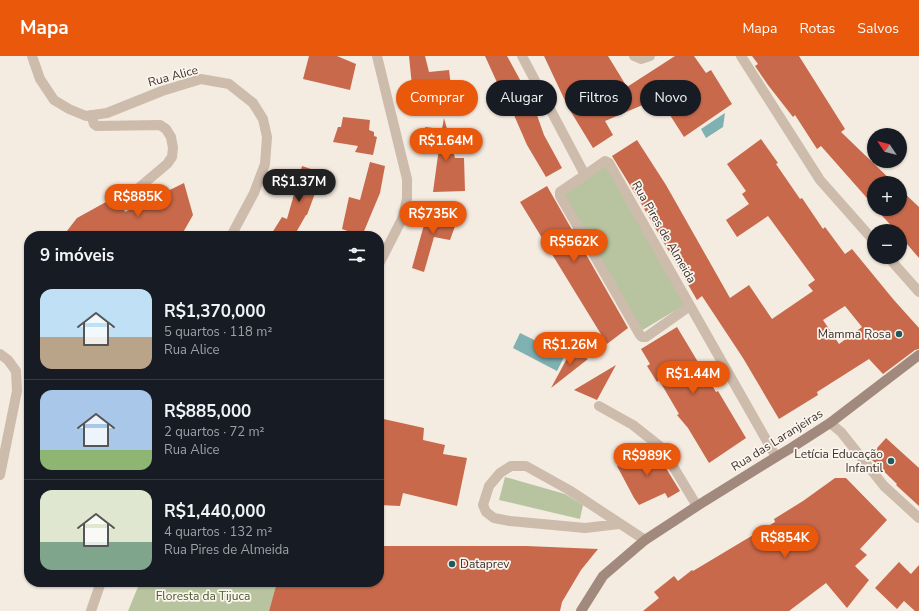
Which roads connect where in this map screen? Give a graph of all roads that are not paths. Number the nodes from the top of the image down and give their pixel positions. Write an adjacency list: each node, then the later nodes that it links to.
1 (32, 56): 7 (street, Rua Alice)
2 (377, 56): 12 (street)
3 (522, 56): 8 (street)
4 (634, 56): 5 (street)
5 (650, 56)
6 (741, 56): 11 (street)
7 (91, 115): 9 (street); 10 (street, Rua Alice)
8 (585, 175): 15 (street, Rua Pires de Almeida); 15 (street, Rua Pires de Almeida)
9 (122, 202)
10 (234, 231)
11 (867, 234)
12 (384, 254)
13 (894, 264): 14 (street)
14 (919, 292)
15 (690, 306): 20 (street, Rua Pires de Almeida)
16 (0, 354): 21 (street)
17 (919, 355): 19 (main road, Rua das Laranjeiras)
18 (599, 406): 22 (street)
19 (830, 423): 20 (main road, Rua das Laranjeiras); 23 (street)
20 (776, 457): 22 (main road, Rua das Laranjeiras)
21 (0, 475)
22 (697, 506): 25 (main road, Rua das Laranjeiras)
23 (919, 518)
24 (620, 524): 24 (street); 25 (street)
25 (645, 540): 28 (main road, Rua das Laranjeiras)
26 (99, 587): 27 (street)
27 (90, 611)
28 (581, 611)

